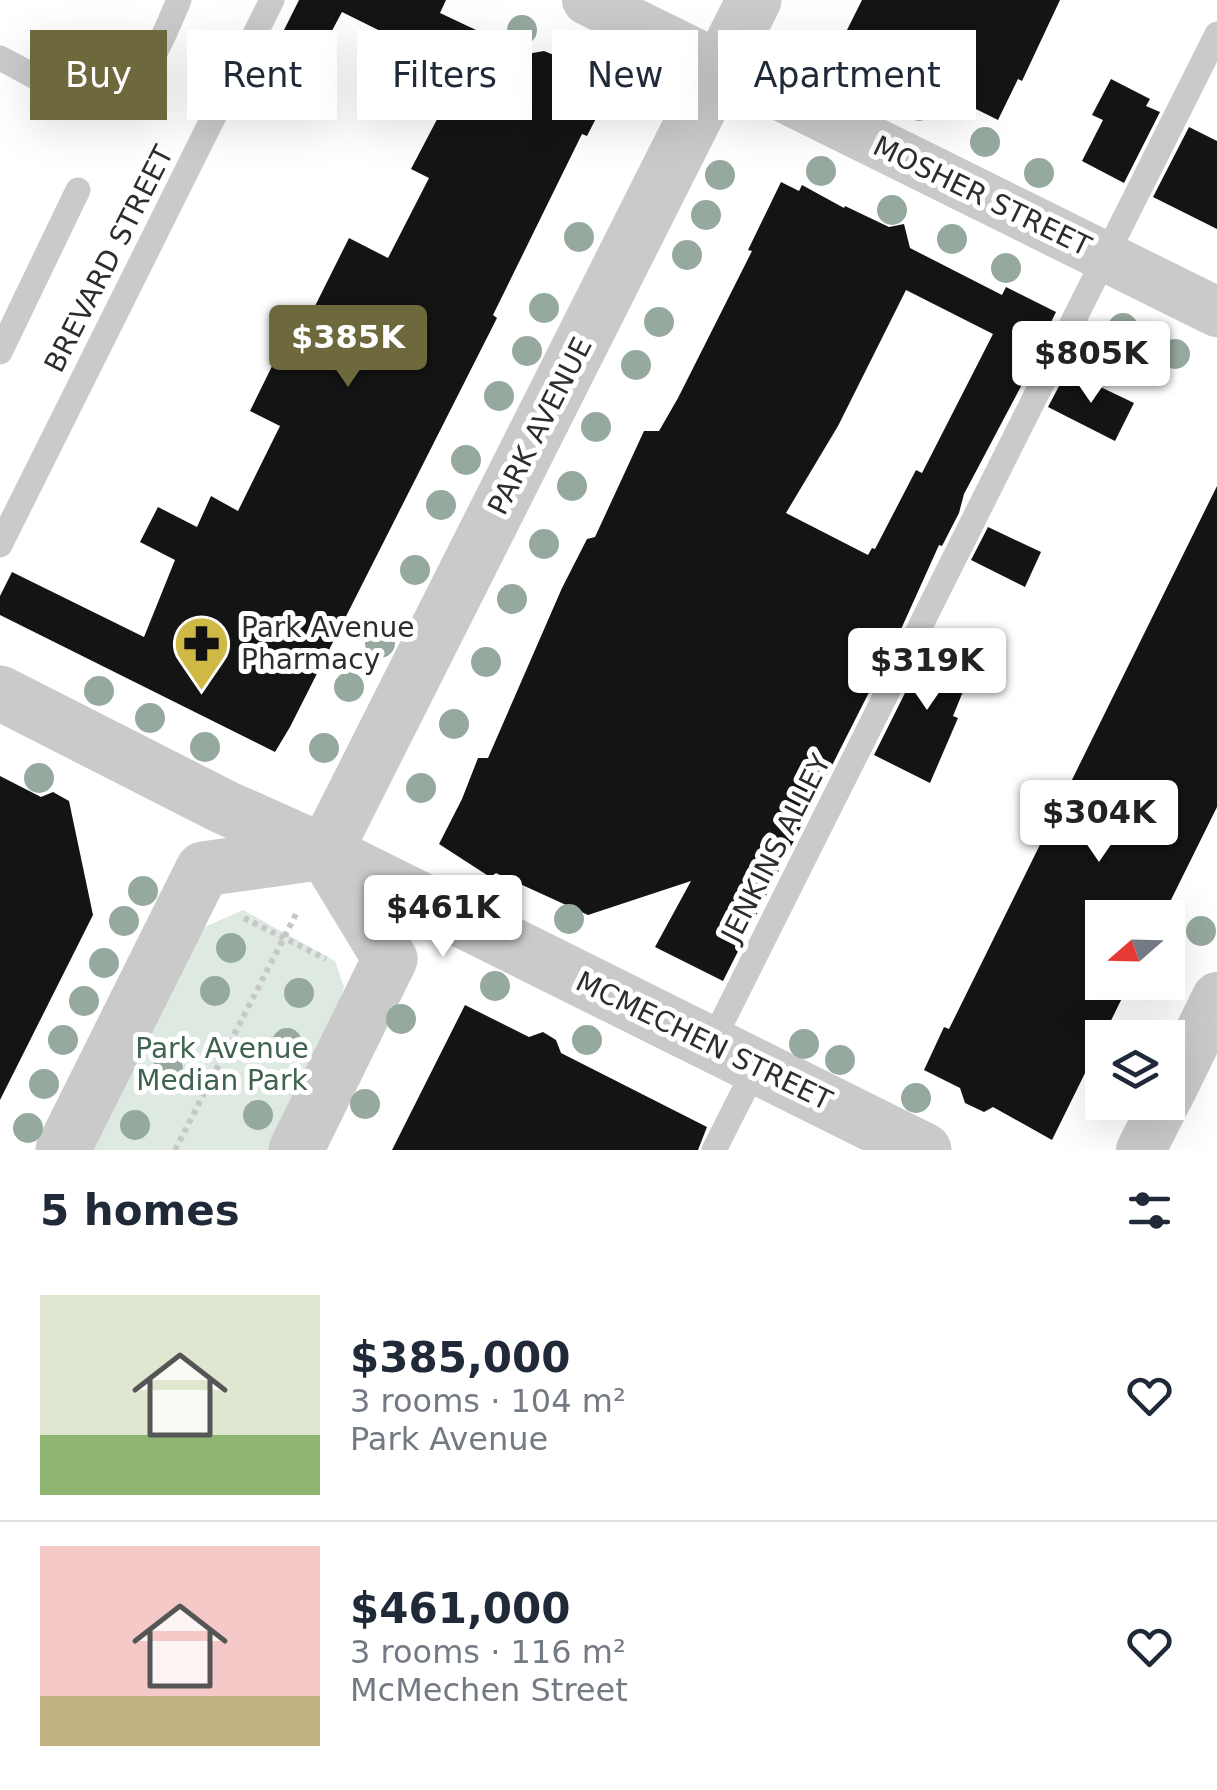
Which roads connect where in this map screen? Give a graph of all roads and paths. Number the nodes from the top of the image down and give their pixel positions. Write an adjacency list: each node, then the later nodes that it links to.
1 (179, 0): 7 (lane)
2 (272, 0): 15 (lane, BREVARD STREET)
3 (586, 0): 8 (street, MOSHER STREET)
4 (754, 0): 5 (street, PARK AVENUE)
5 (739, 30)
6 (1217, 34): 12 (lane, JENKINS ALLEY)
7 (0, 58)
8 (718, 65)
9 (718, 72): 17 (street, PARK AVENUE)
10 (830, 120): 12 (street, MOSHER STREET)
11 (78, 190): 14 (lane)
12 (1105, 257): 13 (street, MOSHER STREET); 23 (lane, JENKINS ALLEY)
13 (1217, 312)
14 (0, 352)
15 (0, 545)
16 (0, 693): 17 (street, MCMECHEN STREET)
17 (325, 852): 23 (street, MCMECHEN STREET); 26 (street); 28 (street)
18 (296, 914): 20 (path)
19 (227, 924): 20 (path)
20 (284, 938): 21 (path); 27 (path)
21 (331, 974)
22 (1217, 997): 24 (street)
23 (733, 1056): 29 (lane, JENKINS ALLEY); 30 (street, MCMECHEN STREET)
24 (1185, 1062)
25 (1156, 1120): 31 (street)
26 (63, 1150)
27 (176, 1150)
28 (296, 1150)
29 (714, 1150)
30 (924, 1150)
31 (1141, 1150)

